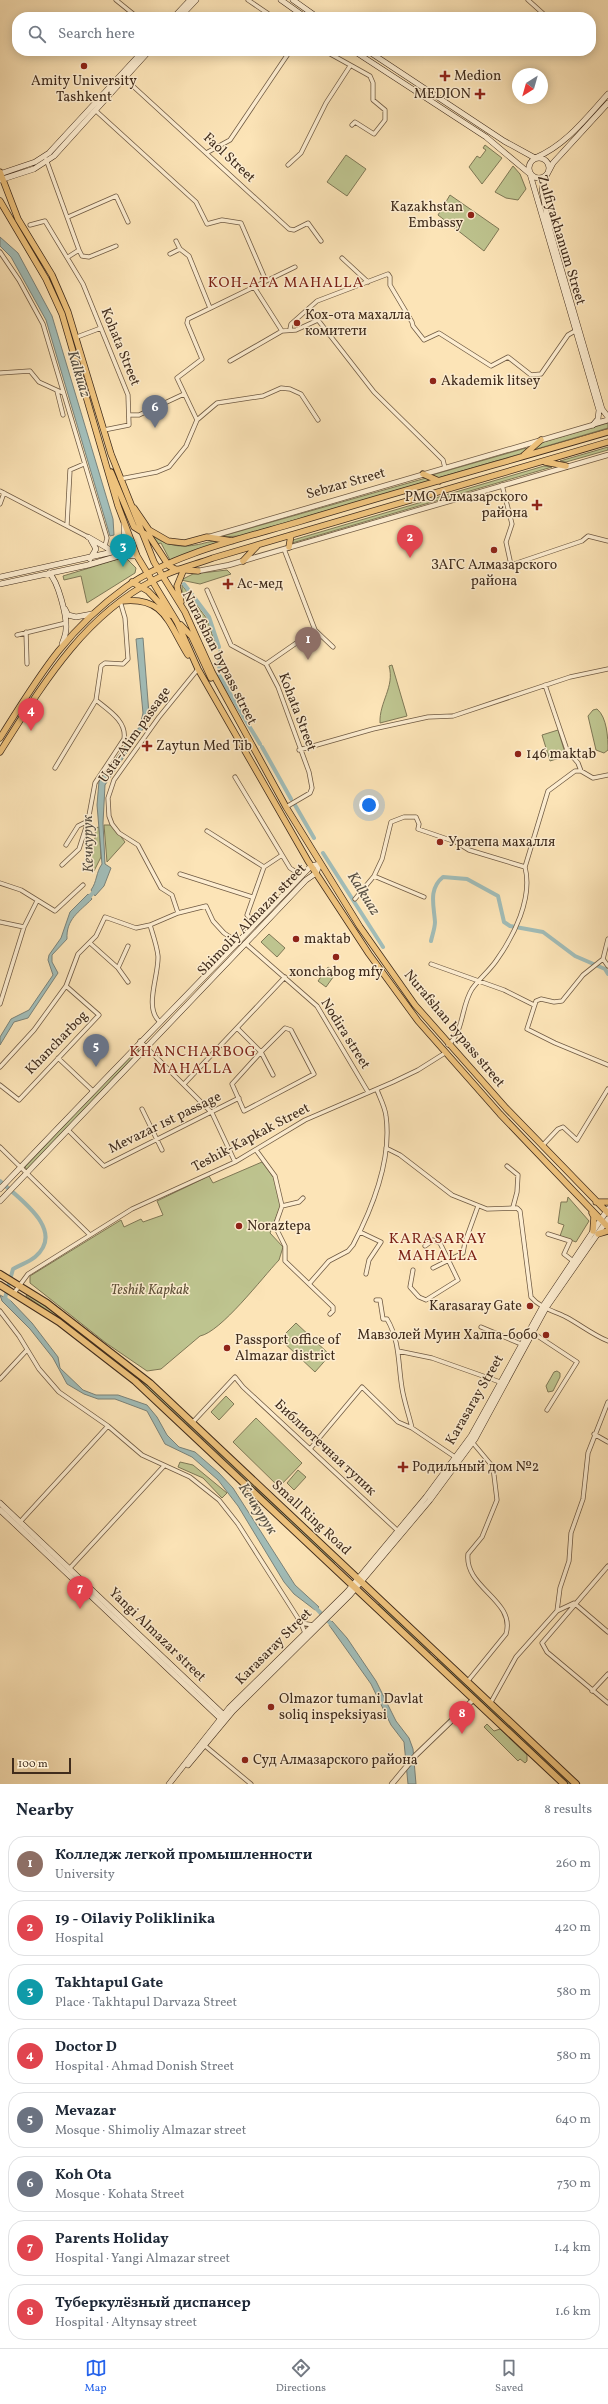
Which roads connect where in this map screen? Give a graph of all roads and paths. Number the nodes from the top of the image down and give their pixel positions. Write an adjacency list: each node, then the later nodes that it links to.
1 (116, 0): 8 (street)
2 (190, 0): 9 (main road)
3 (196, 0): 10 (main road)
4 (248, 0): 11 (street)
5 (282, 0): 12 (main road)
6 (293, 0): 13 (main road)
7 (528, 0): 14 (street)
8 (131, 12)
9 (179, 12)
10 (185, 12)
11 (266, 12)
12 (298, 12)
13 (311, 12)
14 (541, 12)
15 (139, 56): 22 (main road)
16 (144, 56): 22 (main road)
17 (287, 56): 27 (street)
18 (333, 56): 21 (street)
19 (362, 56): 32 (main road, Zulfiyakhanum Street)
20 (376, 56): 28 (main road, Zulfiyakhanum Street)
21 (350, 66): 26 (street); 30 (street)
22 (123, 76): 25 (main road); 27 (street, Faol Street); 29 (main road)
23 (608, 94): 28 (main road)
24 (608, 103): 31 (main road)
25 (95, 110): 29 (main road); 50 (street)
26 (352, 126)
27 (208, 152): 40 (street, Faol Street)
28 (535, 158): 31 (main road); 32 (main road)
29 (46, 159): 33 (main road); 35 (street)
30 (288, 165)
31 (548, 172): 32 (main road); 66 (main road, Zulfiyakhanum Street)
32 (530, 174): 57 (main road, Zulfiyakhanum Street)
33 (1, 176): 38 (main road)
34 (0, 201): 41 (main road, Nurafshan bypass street)
35 (68, 217): 36 (street); 44 (street)
36 (128, 222)
37 (30, 225): 47 (street, Kohata Street)
38 (31, 241): 41 (main road); 58 (main road)
39 (176, 241): 43 (street)
40 (321, 241)
41 (25, 245): 74 (main road, Nurafshan bypass street)
42 (116, 246): 44 (street)
43 (180, 249): 46 (street); 53 (street)
44 (79, 250): 47 (street)
45 (0, 252): 62 (street)
46 (170, 254)
47 (68, 257): 54 (street, Kohata Street)
48 (342, 258): 51 (street)
49 (295, 267): 50 (street)
50 (266, 281): 52 (street)
51 (368, 282): 55 (street); 57 (street)
52 (254, 287): 53 (street); 56 (street)
53 (210, 308): 63 (street)
54 (101, 328): 58 (street); 65 (street, Kohata Street)
55 (290, 329): 56 (street); 81 (street)
56 (282, 331): 59 (street)
57 (575, 331): 69 (main road, Zulfiyakhanum Street)
58 (76, 337): 70 (main road)
59 (230, 361)
60 (0, 372): 61 (street)
61 (56, 391): 62 (street); 64 (street)
62 (63, 393): 78 (street)
63 (184, 394): 65 (street); 67 (street)
64 (63, 414)
65 (130, 415): 70 (street)
66 (608, 419): 69 (main road, Sebzar Street)
67 (197, 420): 68 (street); 84 (street)
68 (318, 420)
69 (593, 425): 72 (street, Sebzar Street)
70 (104, 430): 84 (main road)
71 (608, 432): 76 (main road, Sebzar Street)
72 (541, 440): 76 (main road); 81 (street, Sebzar Street)
73 (608, 442): 77 (main road)
74 (102, 448): 89 (main road, Nurafshan bypass street); 92 (main road)
75 (608, 455): 79 (street)
76 (522, 457): 80 (main road, Sebzar Street)
77 (542, 461): 79 (main road); 83 (main road)
78 (84, 464): 90 (street); 99 (street)
79 (566, 466): 86 (street)
80 (487, 467): 83 (main road); 85 (main road, Sebzar Street)
81 (445, 468): 82 (street, Sebzar Street)
82 (423, 474): 85 (main road); 95 (street, Sebzar Street)
83 (490, 477): 93 (main road)
84 (120, 479): 92 (main road); 95 (main road, Sebzar Street)
85 (439, 481): 91 (main road, Sebzar Street)
86 (502, 485): 97 (street); 100 (street)
87 (2, 492): 88 (street); 90 (street)
88 (0, 504)
89 (124, 524): 101 (main road); 102 (main road, Nurafshan bypass street)
90 (67, 525): 94 (street)
91 (284, 526): 93 (main road); 96 (main road, Sebzar Street)
92 (140, 531): 105 (main road); 107 (main road, Nurafshan bypass street)
93 (289, 536): 98 (main road); 100 (main road)
94 (88, 537): 99 (main road); 103 (main road)
95 (207, 537): 96 (main road)
96 (234, 541): 105 (main road, Sebzar Street)
97 (608, 541)
98 (258, 545): 104 (main road); 108 (main road)
99 (104, 546): 101 (main road)
100 (287, 548): 104 (street); 127 (street)
101 (114, 552): 103 (main road)
102 (137, 556): 106 (main road); 112 (main road, Nurafshan bypass street)
103 (90, 559): 106 (main road)
104 (243, 560): 110 (street)
105 (168, 564): 107 (main road, Sebzar Street); 108 (main road)
106 (65, 567): 109 (main road); 115 (main road); 124 (main road)
107 (157, 569): 112 (main road, Sebzar Street); 114 (main road, Nurafshan bypass street)
108 (184, 569): 110 (main road); 113 (main road); 114 (main road)
109 (57, 571): 111 (main road); 116 (main road)
110 (198, 571): 113 (main road)
111 (49, 573): 116 (main road); 119 (main road)
112 (148, 573): 117 (main road, Nurafshan bypass street); 118 (main road, Sebzar Street)
113 (180, 575): 123 (main road)
114 (161, 576): 117 (main road); 123 (main road, Nurafshan bypass street)
115 (0, 577)
116 (55, 578): 126 (main road)
117 (153, 580): 120 (main road); 125 (main road, Nurafshan bypass street)
118 (132, 582): 120 (main road); 124 (main road, Sebzar Street)
119 (0, 584)
120 (142, 587): 122 (main road); 125 (main road)
121 (207, 590): 133 (street, Kohata Street)
122 (120, 601): 134 (main road); 137 (street); 141 (main road)
123 (185, 612): 138 (main road, Nurafshan bypass street)
124 (92, 614): 130 (main road, Sebzar Street)
125 (177, 622): 134 (main road, Nurafshan bypass street); 138 (main road)
126 (66, 623): 128 (street); 130 (main road)
127 (315, 630): 131 (street); 133 (street)
128 (26, 632): 129 (street); 132 (street)
129 (17, 635)
130 (62, 644): 139 (main road, Sebzar Street)
131 (333, 647)
132 (27, 664)
133 (266, 664): 140 (street, Kohata Street)
134 (198, 669): 153 (main road, Nurafshan bypass street); 167 (street, Usta-Alim passage)
135 (608, 670): 136 (street)
136 (545, 685): 140 (street); 143 (street)
137 (96, 700): 142 (street); 147 (street)
138 (236, 719): 146 (main road, Nurafshan bypass street)
139 (0, 738)
140 (299, 750): 146 (street, Kohata Street)
141 (0, 752)
142 (55, 768)
143 (581, 771): 144 (street); 155 (street)
144 (608, 775)
145 (235, 777): 150 (street)
146 (286, 807): 151 (main road, Nurafshan bypass street)
147 (88, 821): 149 (street); 152 (street)
148 (207, 831): 154 (street)
149 (66, 844)
150 (282, 855): 154 (street); 158 (street)
151 (320, 864): 153 (main road, Shimoliy Almazar street); 156 (main road, Shimoliy Almazar street); 186 (main road, Nurafshan bypass street)
152 (62, 865)
153 (311, 866): 156 (main road, Nurafshan bypass street); 158 (main road, Shimoliy Almazar street)
154 (264, 867): 162 (street)
155 (525, 867): 159 (street); 183 (street)
156 (316, 873): 166 (main road, Shimoliy Almazar street); 187 (main road, Nurafshan bypass street)
157 (180, 874): 162 (street)
158 (302, 876): 166 (main road, Shimoliy Almazar street)
159 (374, 876): 163 (street); 164 (street)
160 (0, 883): 165 (street)
161 (83, 885): 165 (street)
162 (252, 896): 169 (street)
163 (424, 897)
164 (354, 899)
165 (38, 901): 171 (street)
166 (281, 902): 169 (main road, Shimoliy Almazar street); 175 (main road, Shimoliy Almazar street)
167 (178, 913): 170 (street); 174 (street)
168 (0, 922): 171 (street)
169 (256, 924): 174 (main road, Shimoliy Almazar street)
170 (150, 925): 173 (street, Khancharbog); 190 (street)
171 (24, 927): 188 (street)
172 (608, 939): 177 (street)
173 (90, 943): 181 (street); 185 (street, Khancharbog)
174 (239, 943): 178 (main road, Shimoliy Almazar street)
175 (245, 943): 178 (main road, Shimoliy Almazar street); 182 (street, Nodira street)
176 (128, 946): 181 (street)
177 (603, 959): 180 (street); 189 (street)
178 (224, 963): 190 (main road, Shimoliy Almazar street); 194 (main road, Shimoliy Almazar street)
179 (431, 964): 183 (street)
180 (608, 966)
181 (118, 968): 184 (street)
182 (286, 977): 191 (street); 206 (street, Nodira street)
183 (480, 981): 189 (street); 193 (street)
184 (128, 982)
185 (66, 986): 197 (street, Khancharbog); 199 (street, Khancharbog)
186 (406, 993): 187 (main road); 193 (main road, Nurafshan bypass street)
187 (400, 997): 196 (main road, Nurafshan bypass street)
188 (0, 1004)
189 (534, 1005): 198 (street)
190 (159, 1021): 192 (main road, Shimoliy Almazar street)
191 (237, 1028): 195 (street); 201 (street)
192 (140, 1041): 194 (street); 205 (main road, Shimoliy Almazar street)
193 (448, 1045): 208 (main road, Nurafshan bypass street)
194 (147, 1048): 201 (street); 212 (main road, Shimoliy Almazar street)
195 (261, 1052): 200 (street); 207 (street); 207 (street)
196 (445, 1053): 204 (street, Teshik-Kapkak Street); 211 (main road, Nurafshan bypass street)
197 (58, 1058): 202 (street, Khancharbog); 205 (street)
198 (608, 1065)
199 (0, 1067)
200 (273, 1075)
201 (184, 1084): 210 (street)
202 (0, 1085)
203 (608, 1089): 214 (street)
204 (376, 1090): 206 (street, Teshik-Kapkak Street); 216 (street)
205 (93, 1091): 220 (main road, Shimoliy Almazar street)
206 (368, 1092): 218 (street, Teshik-Kapkak Street)
207 (239, 1098): 210 (street, Mevazаr 1st passage)
208 (506, 1108): 211 (main road); 214 (main road, Nurafshan bypass street)
209 (142, 1109): 213 (street)
210 (212, 1113): 213 (street, Mevazаr 1st passage); 219 (street)
211 (500, 1114): 231 (main road, Nurafshan bypass street)
212 (68, 1130): 213 (street, Mevazаr 1st passage); 222 (main road, Shimoliy Almazar street)
213 (157, 1138): 217 (street)
214 (542, 1146): 226 (main road, Nurafshan bypass street)
215 (0, 1147): 220 (street)
216 (386, 1148): 229 (street); 235 (street)
217 (162, 1150)
218 (256, 1150): 219 (street, Teshik-Kapkak Street); 228 (street)
219 (235, 1162): 238 (street, Teshik-Kapkak Street)
220 (21, 1166): 222 (street); 223 (main road, Shimoliy Almazar street)
221 (507, 1166): 230 (street)
222 (26, 1173): 225 (main road, Shimoliy Almazar street); 238 (street)
223 (0, 1188)
224 (304, 1198): 228 (street)
225 (0, 1201)
226 (596, 1202): 227 (main road); 232 (main road, Nurafshan bypass street)
227 (608, 1202)
228 (282, 1206): 247 (street)
229 (478, 1206): 230 (street); 240 (street)
230 (513, 1207): 251 (street)
231 (590, 1209): 233 (main road, Nurafshan bypass street); 236 (main road)
232 (607, 1211): 233 (main road, Karasaray Street)
233 (605, 1222): 236 (main road, Karasaray Street)
234 (608, 1231): 236 (main road)
235 (360, 1232): 244 (street); 247 (street)
236 (595, 1232): 241 (main road, Karasaray Street); 251 (main road, Karasaray Street)
237 (548, 1234): 241 (street)
238 (90, 1235): 246 (street, Teshik-Kapkak Street)
239 (425, 1246): 240 (street)
240 (449, 1260): 242 (street); 243 (street)
241 (573, 1261): 251 (main road, Karasaray Street)
242 (433, 1268)
243 (412, 1270)
244 (366, 1274)
245 (2, 1276): 246 (highway, Small Ring Road)
246 (18, 1284): 249 (street, Teshik-Kapkak Street); 264 (highway, Small Ring Road)
247 (308, 1284): 253 (street)
248 (1, 1285): 249 (highway, Small Ring Road)
249 (14, 1292): 280 (highway, Small Ring Road)
250 (376, 1300): 259 (street)
251 (545, 1307): 255 (main road, Karasaray Street); 256 (street); 257 (main road, Karasaray Street)
252 (0, 1311): 258 (street)
253 (330, 1314)
254 (480, 1327): 257 (street)
255 (533, 1333): 263 (street); 269 (main road, Karasaray Street)
256 (608, 1341)
257 (521, 1344): 261 (main road, Karasaray Street)
258 (27, 1350): 260 (street); 265 (street)
259 (398, 1350): 261 (street); 266 (street)
260 (0, 1379)
261 (500, 1382): 271 (main road, Karasaray Street)
262 (608, 1402): 267 (street)
263 (547, 1410)
264 (192, 1423): 270 (street, Библиотечная тупик); 279 (highway, Small Ring Road)
265 (108, 1426): 272 (street); 275 (street)
266 (412, 1428): 270 (street); 271 (street)
267 (594, 1434): 268 (street); 282 (street)
268 (608, 1442)
269 (473, 1443): 276 (main road, Karasaray Street); 291 (street)
270 (310, 1449): 276 (street, Библиотечная тупик)
271 (455, 1458): 276 (main road, Karasaray Street)
272 (164, 1466): 278 (street); 284 (street)
273 (0, 1503): 275 (main road, Yangi Almazar street)
274 (0, 1510): 278 (main road, Yangi Almazar street)
275 (20, 1522): 278 (main road, Yangi Almazar street)
276 (400, 1533): 279 (main road, Karasaray Street)
277 (608, 1566): 281 (street)
278 (68, 1571): 296 (main road, Yangi Almazar street)
279 (360, 1581): 280 (main road, Karasaray Street); 288 (highway, Small Ring Road)
280 (355, 1586): 283 (main road, Karasaray Street); 289 (highway, Small Ring Road)
281 (574, 1603): 282 (street); 286 (street); 292 (street)
282 (557, 1611): 295 (street)
283 (322, 1619): 285 (main road, Karasaray Street); 296 (main road, Karasaray Street)
284 (301, 1623): 285 (street); 287 (street)
285 (313, 1625): 287 (main road, Karasaray Street)
286 (608, 1632)
287 (305, 1633): 296 (main road, Karasaray Street)
288 (437, 1654): 289 (highway); 291 (highway, Small Ring Road)
289 (432, 1659): 293 (highway, Small Ring Road)
290 (608, 1674): 292 (street)
291 (467, 1682): 295 (highway, Small Ring Road)
292 (592, 1692): 294 (street)
293 (474, 1699): 301 (street); 302 (highway, Small Ring Road)
294 (608, 1703)
295 (490, 1704): 303 (highway, Small Ring Road)
296 (224, 1719): 297 (main road, Karasaray Street)
297 (203, 1744): 298 (main road, Karasaray Street); 299 (main road, Karasaray Street); 300 (street)
298 (169, 1784)
299 (173, 1784)
300 (251, 1784)
301 (392, 1784)
302 (564, 1784)
303 (576, 1784)

